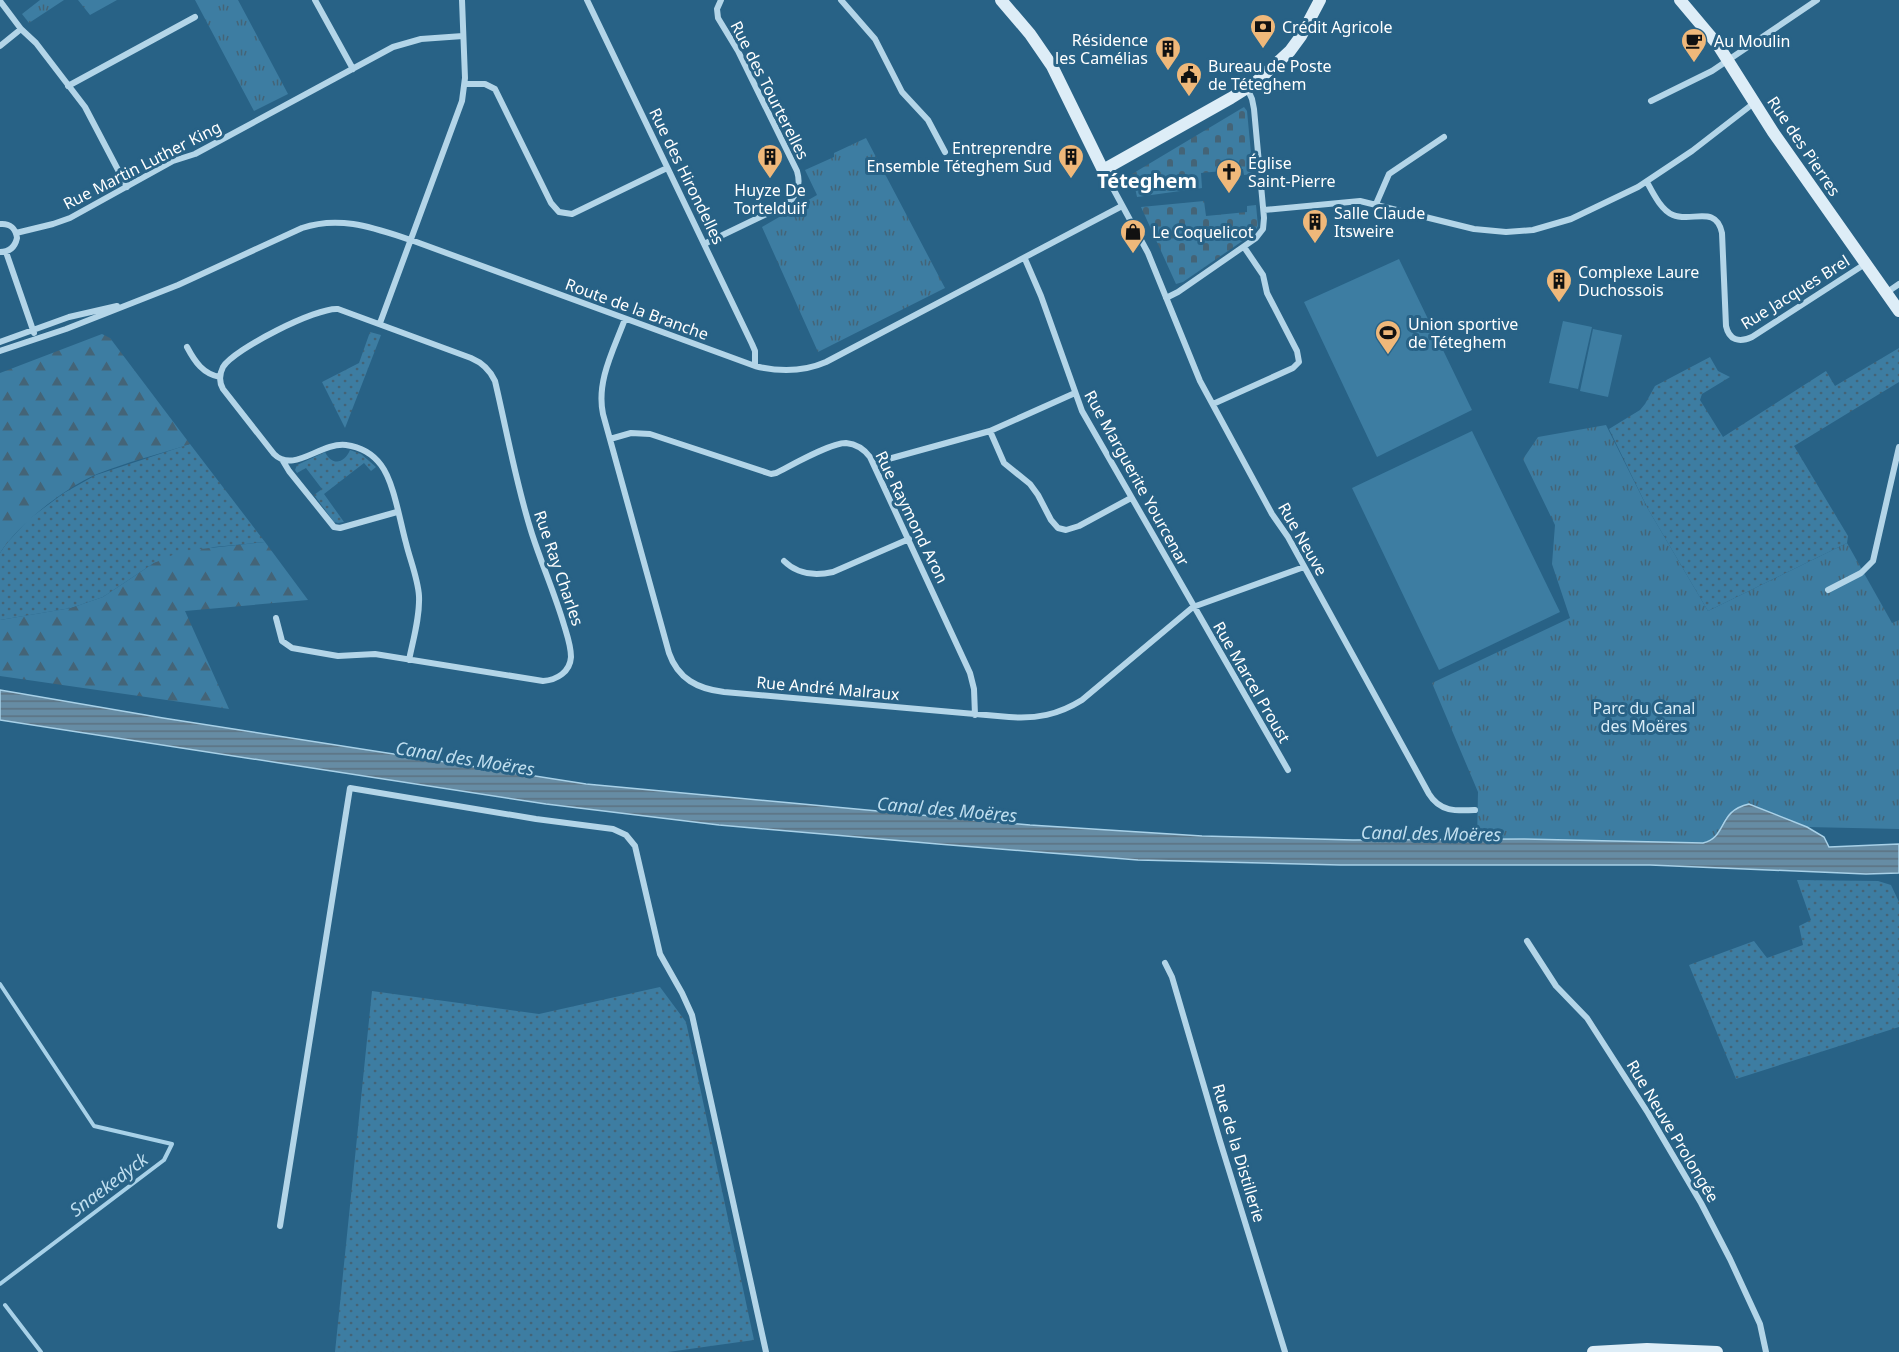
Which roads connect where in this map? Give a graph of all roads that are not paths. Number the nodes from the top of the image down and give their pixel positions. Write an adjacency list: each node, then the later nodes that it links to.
1 (0, 0): 12 (street)
2 (315, 0): 16 (street)
3 (462, 0): 13 (street)
4 (587, 0): 24 (street, Rue des Hirondelles)
5 (721, 0): 34 (street, Rue des Tourterelles)
6 (841, 0): 23 (street)
7 (1001, 0): 25 (main road)
8 (1320, 0): 19 (main road)
9 (1680, 0): 15 (main road, Rue des Pierres)
10 (1817, 0): 15 (street)
11 (195, 17): 18 (street)
12 (21, 29): 14 (street); 18 (street)
13 (464, 36): 16 (street, Rue Martin Luther King); 17 (street)
14 (0, 46)
15 (1728, 61): 20 (street); 21 (main road, Rue des Pierres)
16 (352, 69): 27 (street, Rue Martin Luther King)
17 (465, 84): 24 (street); 33 (street)
18 (68, 86): 27 (street)
19 (1247, 88): 25 (main road); 30 (street)
20 (1651, 101)
21 (1755, 103): 26 (street); 38 (main road, Rue des Pierres)
22 (1444, 137): 28 (street)
23 (945, 152)
24 (668, 168): 34 (street, Rue des Hirondelles)
25 (1103, 170): 29 (street, Rue Neuve)
26 (1647, 182): 28 (street); 38 (street, Rue Jacques Brel)
27 (127, 187): 32 (street, Rue Martin Luther King)
28 (1376, 204): 30 (street)
29 (1122, 206): 37 (street, Route de la Branche); 41 (street, Rue Neuve)
30 (1264, 210): 35 (street)
31 (0, 224): 32 (street)
32 (16, 233): 36 (street)
33 (411, 240): 42 (street, Route de la Branche); 44 (street, Route de la Branche); 45 (street)
34 (704, 244): 51 (street, Rue des Hirondelles)
35 (1244, 247): 41 (street); 54 (street)
36 (3, 252): 46 (street)
37 (1025, 259): 51 (street, Route de la Branche); 53 (street, Rue Marguerite Yourcenar)
38 (1865, 264): 40 (main road, Rue des Pierres)
39 (1899, 284): 40 (street)
40 (1886, 293): 43 (main road, Rue des Pierres)
41 (1166, 298): 54 (street, Rue Neuve)
42 (130, 304): 46 (street, Route de la Branche); 47 (street, Route de la Branche)
43 (1899, 311)
44 (625, 319): 51 (street, Route de la Branche); 56 (street, Rue André Malraux)
45 (380, 323): 52 (street, Rue Ray Charles); 68 (street, Rue Ray Charles)
46 (33, 330): 47 (street); 48 (street, Route de la Branche)
47 (36, 340): 50 (street, Route de la Branche)
48 (0, 342)
49 (187, 347): 52 (street)
50 (0, 351)
51 (755, 366)
52 (220, 377): 58 (street)
53 (1075, 393): 55 (street); 60 (street, Rue Marguerite Yourcenar)
54 (1213, 404): 64 (street, Rue Neuve)
55 (990, 431): 59 (street); 60 (street)
56 (610, 439): 59 (street, Rue Raymond Aron); 69 (street, Rue André Malraux)
57 (1899, 447): 65 (street)
58 (283, 461): 61 (street); 61 (street)
59 (874, 465): 62 (street, Rue Raymond Aron)
60 (1131, 498): 66 (street, Rue Marguerite Yourcenar)
61 (397, 512): 68 (street)
62 (909, 539): 63 (street); 69 (street, Rue Raymond Aron)
63 (784, 561)
64 (1304, 567): 66 (street, Rue André Malraux); 71 (street, Rue Neuve)
65 (1828, 590)
66 (1193, 607): 69 (street, Rue André Malraux); 70 (street, Rue Marcel Proust)
67 (276, 618): 68 (street, Rue Ray Charles)
68 (409, 660)
69 (975, 714)
70 (1288, 770)
71 (1475, 810)
72 (1527, 941): 79 (street, Rue Neuve Prolongée)
73 (1165, 963): 76 (street, Rue de la Distillerie)
74 (280, 1226): 75 (street)
75 (766, 1352)
76 (1285, 1352)
77 (1593, 1352): 78 (main road)
78 (1717, 1352)
79 (1766, 1352)

